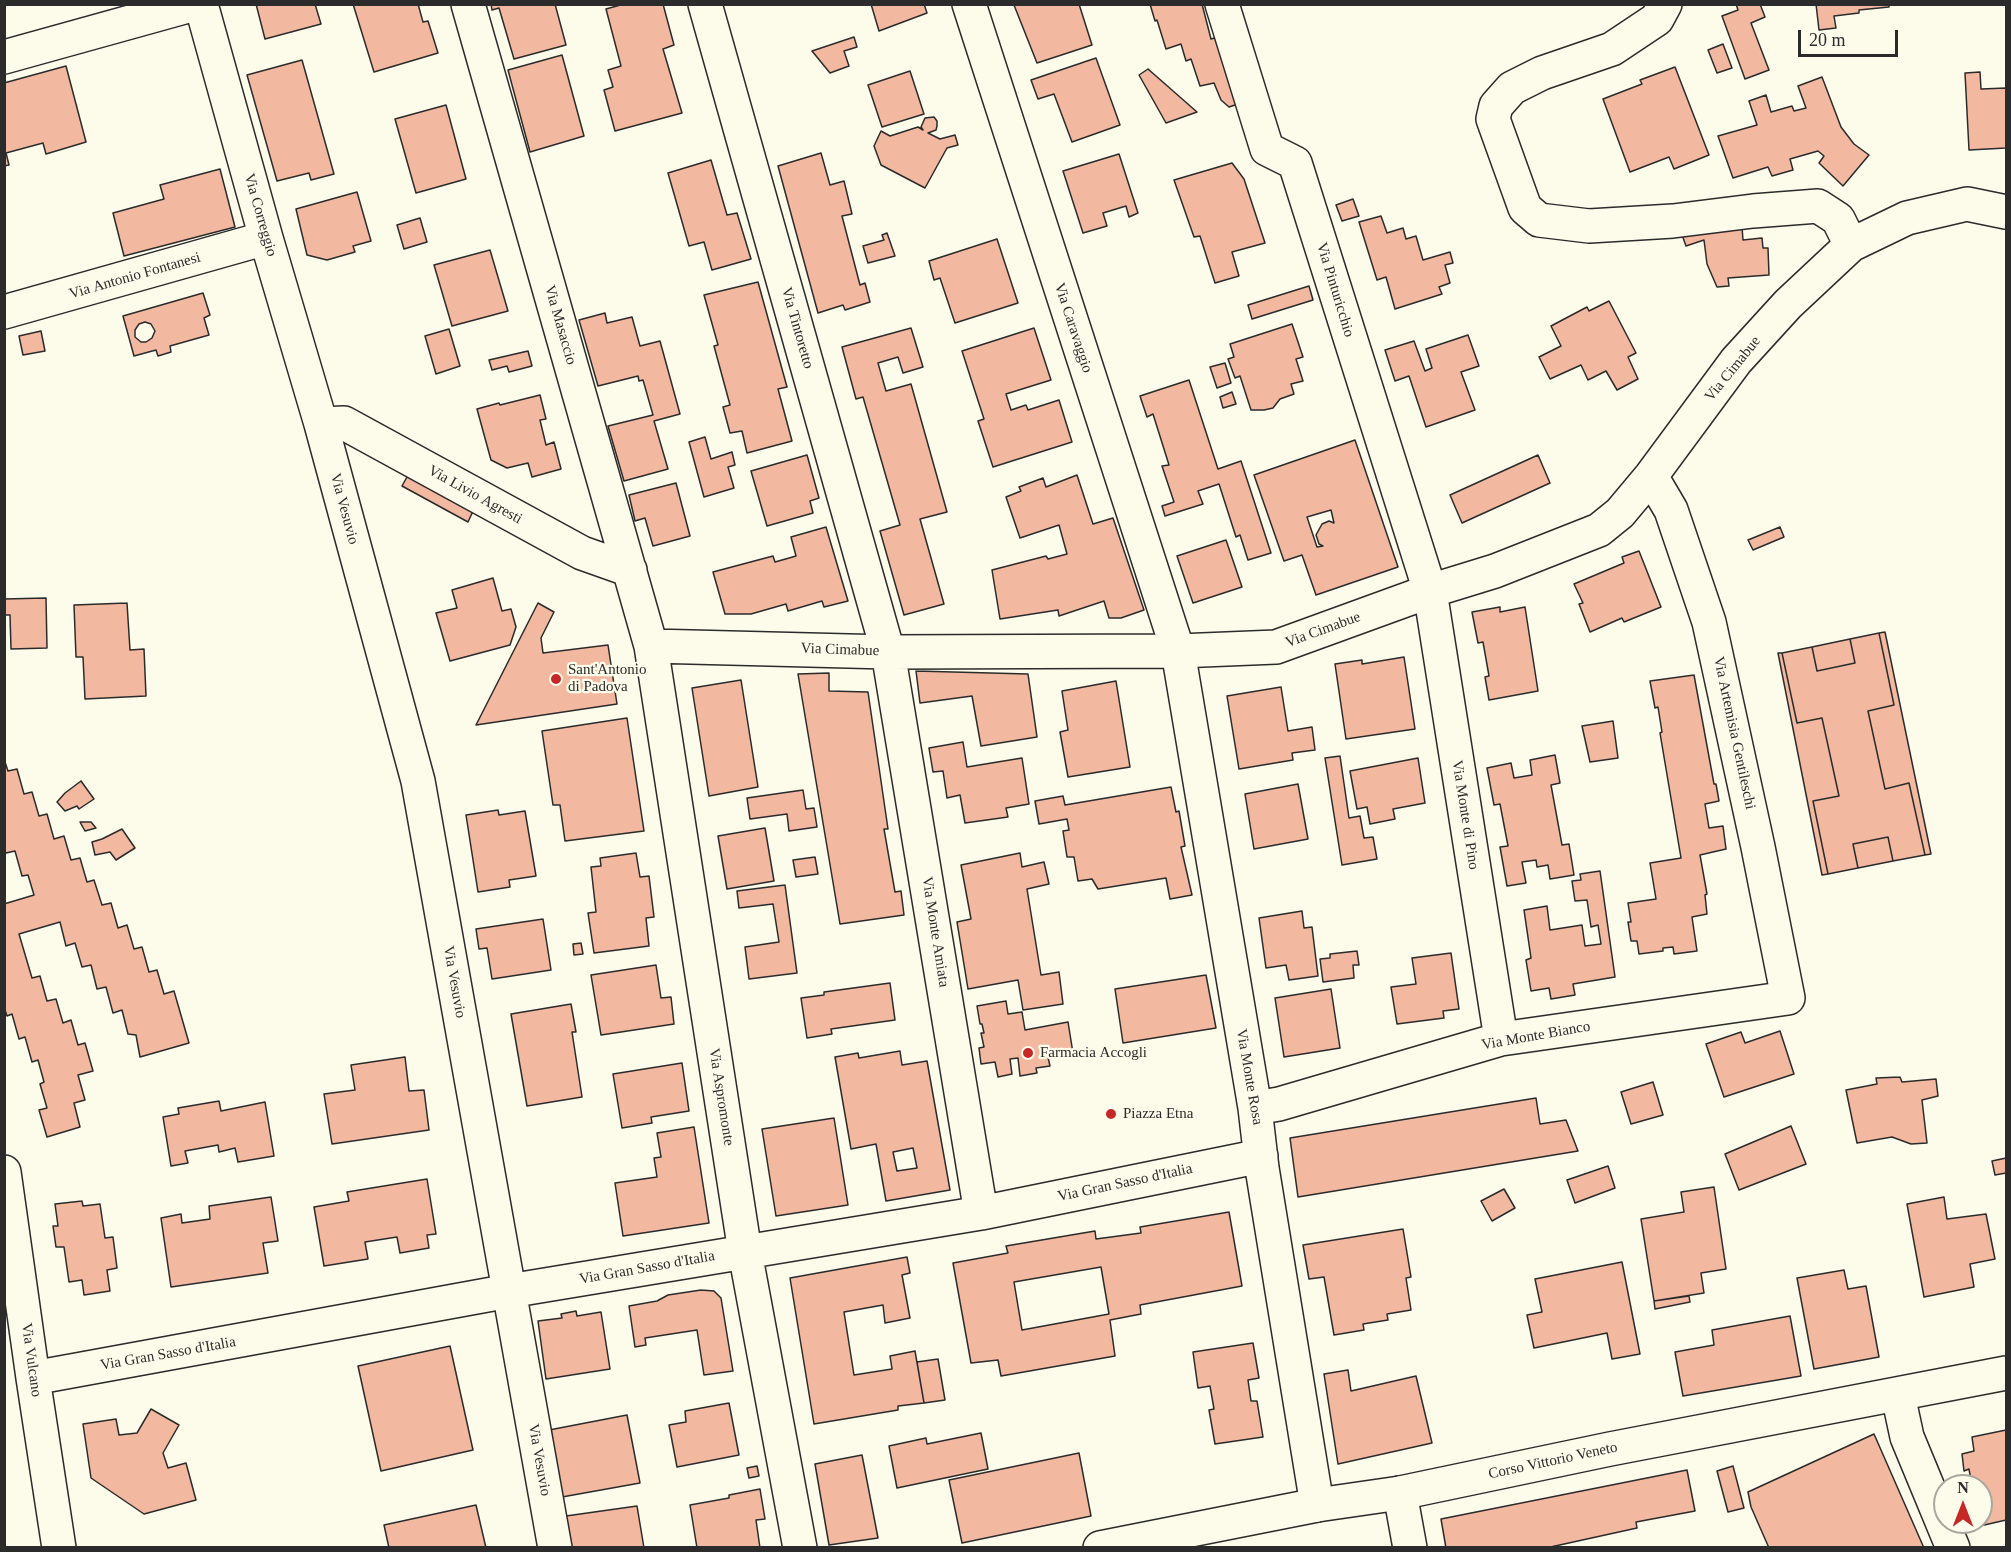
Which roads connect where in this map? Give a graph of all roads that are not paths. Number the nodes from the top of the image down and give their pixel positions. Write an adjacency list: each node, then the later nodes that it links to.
1 (195, 4): 8 (street)
2 (201, 4): 10 (street, Via Correggio)
3 (468, 4): 15 (street, Via Masaccio)
4 (705, 4): 19 (street, Via Tintoretto)
5 (969, 4): 18 (street, Via Caravaggio)
6 (1222, 4): 16 (street, Via Pinturicchio)
7 (1665, 4): 11 (street)
8 (4, 57)
9 (2007, 212): 11 (street, Via Cimabue)
10 (266, 238): 12 (street, Via Antonio Fontanesi); 13 (street, Via Correggio)
11 (1851, 245): 14 (street, Via Cimabue)
12 (4, 312)
13 (321, 424): 15 (street, Via Livio Agresti); 27 (street, Via Vesuvio)
14 (1651, 476): 16 (street, Via Cimabue); 20 (street, Via Artemisia Gentileschi)
15 (630, 570): 17 (street, Via Masaccio)
16 (1430, 591): 18 (street, Via Cimabue); 21 (street, Via Monte di Pino)
17 (651, 646): 19 (street, Via Cimabue); 26 (street, Via Aspromonte)
18 (1179, 651): 19 (street, Via Cimabue); 22 (street, Via Monte Rosa)
19 (888, 652): 25 (street, Via Monte Amiata)
20 (1788, 998): 21 (street, Via Monte Bianco)
21 (1501, 1039): 22 (street, Via Monte Bianco)
22 (1255, 1108): 23 (street, Via Monte Rosa)
23 (1261, 1156): 25 (street, Via Gran Sasso d'Italia); 32 (street, Via Monte Rosa)
24 (4, 1172): 29 (street, Via Vulcano)
25 (981, 1213): 26 (street, Via Gran Sasso d'Italia)
26 (745, 1252): 27 (street, Via Gran Sasso d'Italia); 35 (street, Via Aspromonte)
27 (509, 1291): 29 (street, Via Gran Sasso d'Italia); 34 (street, Via Vesuvio)
28 (2007, 1373): 30 (street, Corso Vittorio Veneto)
29 (33, 1378): 33 (street, Via Vulcano)
30 (1898, 1395): 31 (street, Corso Vittorio Veneto); 38 (street)
31 (1401, 1493): 32 (street, Corso Vittorio Veneto); 37 (street)
32 (1317, 1505): 36 (street, Corso Vittorio Veneto)
33 (59, 1548)
34 (555, 1548)
35 (800, 1548)
36 (1100, 1548)
37 (1410, 1548)
38 (1953, 1548)

